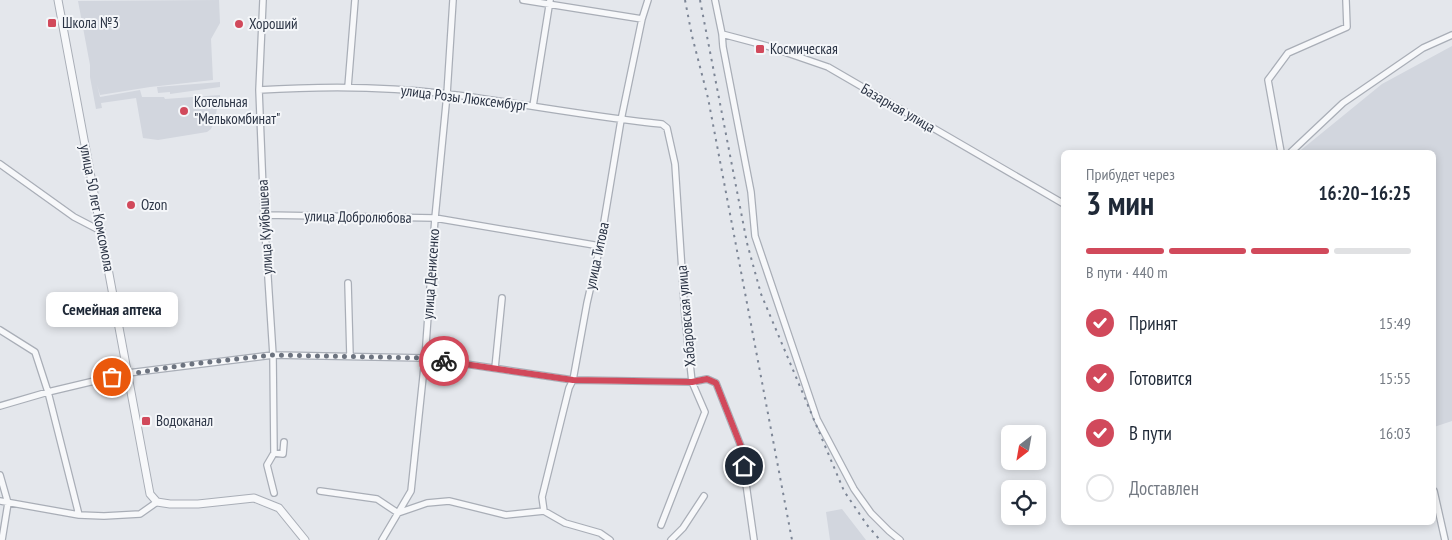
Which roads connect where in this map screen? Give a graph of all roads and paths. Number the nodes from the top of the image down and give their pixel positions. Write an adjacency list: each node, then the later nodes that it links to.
1 (58, 0): 25 (street, улица 50 лет Комсомола)
2 (264, 0): 14 (street, улица Куйбышева)
3 (355, 0): 13 (street)
4 (452, 0): 15 (street, улица Денисенко)
5 (523, 0): 9 (street)
6 (648, 0): 10 (street, улица Титова)
7 (715, 0): 11 (street)
8 (1346, 0): 19 (street)
9 (550, 2): 10 (street); 16 (street)
10 (642, 19): 17 (street, улица Титова)
11 (722, 34): 22 (street, Базарная улица); 59 (street)
12 (1452, 35): 20 (street)
13 (348, 87): 14 (street, улица Розы Люксембург); 15 (street, улица Розы Люксембург)
14 (259, 90): 23 (street, улица Куйбышева)
15 (447, 94): 16 (street, улица Розы Люксембург); 24 (street, улица Денисенко)
16 (532, 106): 17 (street, улица Розы Люксембург)
17 (621, 120): 18 (street, улица Розы Люксембург); 26 (street, улица Титова)
18 (667, 128): 36 (street, Хабаровская улица)
19 (1282, 150)
20 (1293, 150)
21 (0, 164): 25 (street)
22 (1061, 202)
23 (264, 215): 24 (street, улица Добролюбова); 30 (street, улица Куйбышева)
24 (435, 218): 26 (street, улица Добролюбова); 32 (street, улица Денисенко)
25 (101, 231): 34 (street, улица 50 лет Комсомола)
26 (600, 246): 35 (street, улица Титова)
27 (348, 283): 31 (street)
28 (502, 298): 33 (street)
29 (0, 330): 37 (street)
30 (273, 355): 31 (street); 34 (street); 40 (street, улица Куйбышева)
31 (350, 356): 32 (street)
32 (425, 358): 33 (street); 50 (street, улица Денисенко)
33 (495, 368): 35 (street)
34 (128, 373): 37 (street); 47 (street, улица 50 лет Комсомола)
35 (573, 380): 36 (street); 49 (street, улица Титова)
36 (692, 382): 52 (street, Хабаровская улица); 58 (street)
37 (48, 392): 38 (street); 51 (street)
38 (0, 406)
39 (284, 442): 40 (street)
40 (274, 453): 43 (street, улица Куйбышева)
41 (0, 475): 48 (street)
42 (320, 491): 50 (street)
43 (274, 493)
44 (704, 496): 57 (street)
45 (1436, 500): 60 (street)
46 (0, 501): 48 (street)
47 (157, 502): 51 (street); 54 (street)
48 (8, 503): 51 (street); 53 (street)
49 (544, 511): 50 (street); 56 (street)
50 (398, 513): 55 (street, улица Денисенко)
51 (79, 515)
52 (661, 525)
53 (2, 540)
54 (305, 540)
55 (382, 540)
56 (610, 540)
57 (671, 540)
58 (754, 540)
59 (900, 540)
60 (1445, 540)

